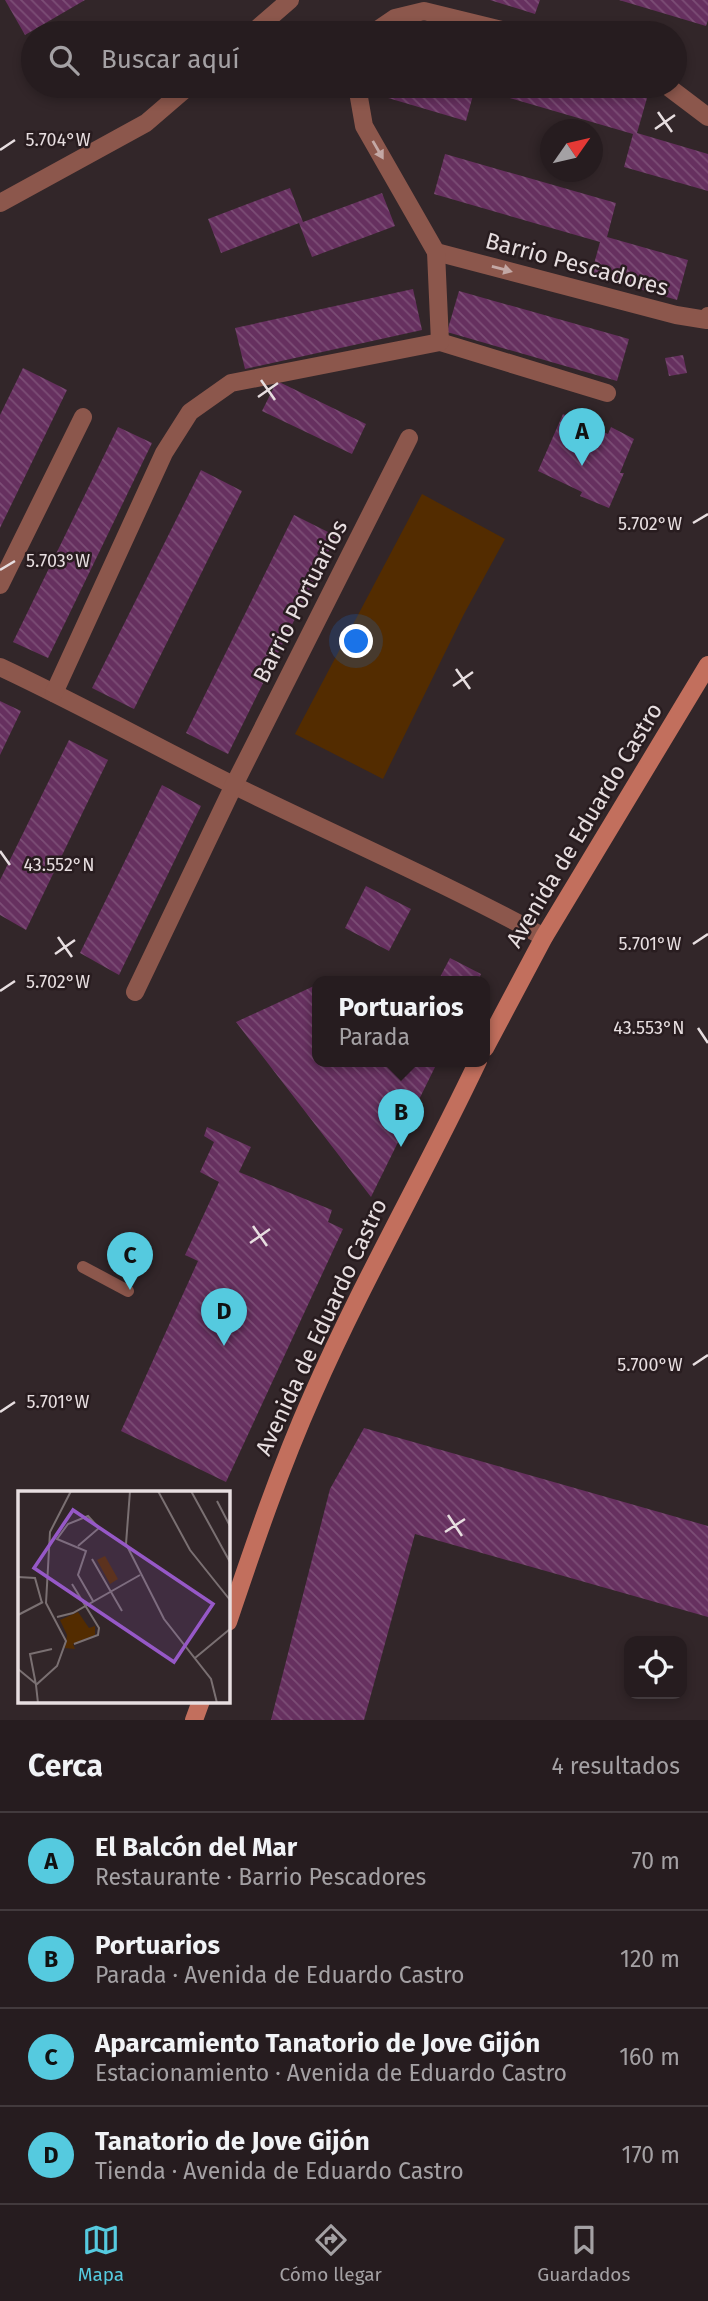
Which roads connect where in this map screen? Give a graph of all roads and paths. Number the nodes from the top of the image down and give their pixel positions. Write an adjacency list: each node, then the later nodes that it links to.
1 (290, 0): 2 (street)
2 (266, 21)
3 (391, 21): 4 (street)
4 (465, 21)
5 (175, 98): 9 (street)
6 (359, 98): 10 (street, one-way to 10)
7 (683, 98): 8 (street)
8 (708, 117)
9 (0, 203)
10 (436, 252): 11 (street, Barrio Pescadores, one-way to 11); 12 (street)
11 (708, 319)
12 (440, 342): 13 (street); 19 (street)
13 (607, 393)
14 (83, 417): 16 (street)
15 (409, 438): 20 (street, Barrio Portuarios)
16 (0, 585)
17 (708, 665): 21 (street, Avenida de Eduardo Castro)
18 (0, 667): 19 (street)
19 (54, 693): 20 (street)
20 (234, 785): 21 (street); 22 (street, Barrio Portuarios)
21 (544, 937): 23 (street, Avenida de Eduardo Castro)
22 (135, 992)
23 (490, 1039)
24 (475, 1067): 27 (street, Avenida de Eduardo Castro)
25 (83, 1267): 26 (lane)
26 (128, 1291)
27 (229, 1619)
28 (201, 1702): 29 (street)
29 (194, 1720)

